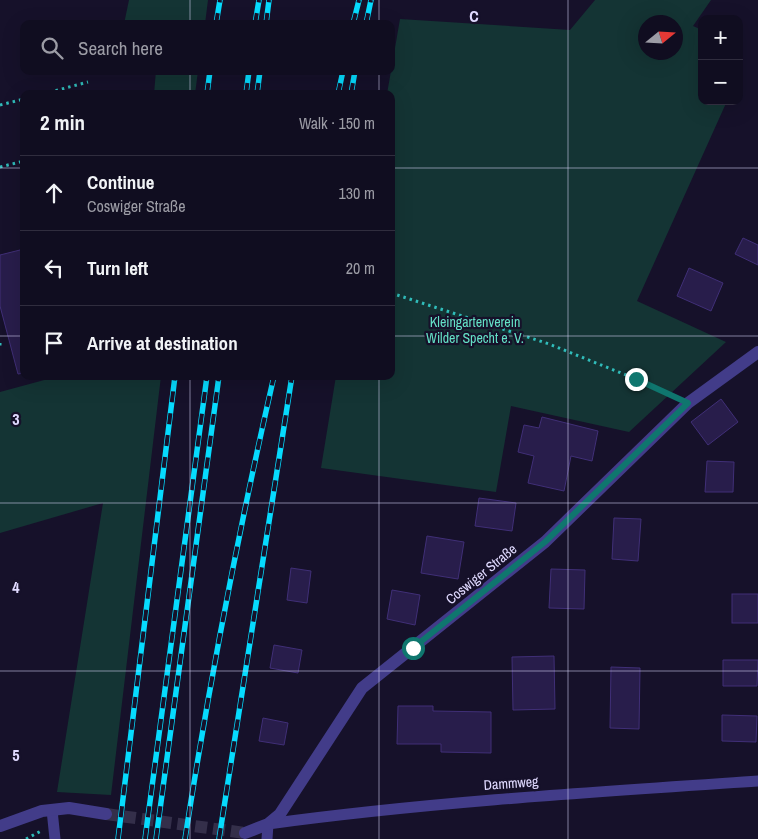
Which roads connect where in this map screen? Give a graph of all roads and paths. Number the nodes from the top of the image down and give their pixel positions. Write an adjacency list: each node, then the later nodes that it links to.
1 (88, 82): 2 (path)
2 (58, 90)
3 (20, 100): 4 (path)
4 (0, 105)
5 (20, 162): 6 (path)
6 (0, 167)
7 (395, 294): 9 (path)
8 (758, 352): 9 (street, Coswiger Straße)
9 (688, 403): 13 (street, Coswiger Straße)
10 (758, 780): 13 (lane, Dammweg)
11 (52, 810): 12 (street); 14 (street); 16 (lane)
12 (106, 814)
13 (268, 824): 15 (street, Coswiger Straße); 17 (lane)
14 (0, 826)
15 (245, 833)
16 (55, 839)
17 (267, 839)

